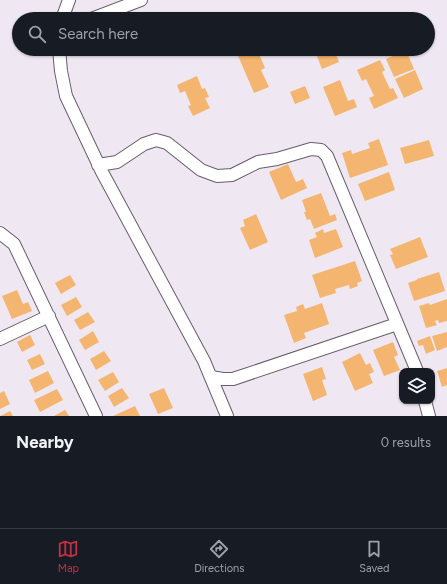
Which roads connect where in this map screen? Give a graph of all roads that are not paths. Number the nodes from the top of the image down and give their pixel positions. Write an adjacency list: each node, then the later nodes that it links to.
1 (69, 0): 3 (street)
2 (141, 0): 4 (street)
3 (65, 12)
4 (109, 12)
5 (60, 56): 6 (street)
6 (98, 165): 9 (street); 12 (street)
7 (0, 233): 8 (street)
8 (49, 316): 10 (street); 14 (street)
9 (397, 324): 11 (street); 12 (street)
10 (0, 339)
11 (416, 368)
12 (211, 377): 15 (street)
13 (426, 404): 16 (street)
14 (96, 416)
15 (227, 416)
16 (429, 416)

